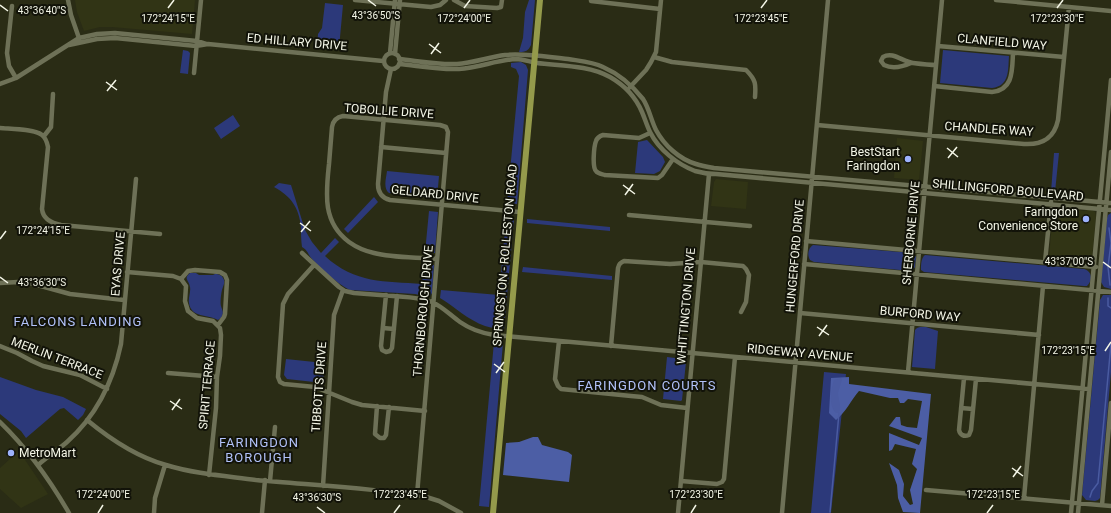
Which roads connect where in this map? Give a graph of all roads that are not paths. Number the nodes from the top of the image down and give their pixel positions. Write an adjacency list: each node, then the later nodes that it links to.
1 (68, 0): 18 (street)
2 (200, 0): 19 (street)
3 (355, 0): 13 (street)
4 (446, 0): 13 (street)
5 (454, 0): 6 (street)
6 (502, 0)
7 (540, 0): 23 (main road, SPRINGSTON - ROLLESTON ROAD)
8 (591, 0): 16 (street)
9 (661, 0): 16 (street)
10 (828, 0): 43 (street, HUNGERFORD DRIVE)
11 (942, 0): 20 (street, SHERBORNE DRIVE)
12 (996, 0): 15 (street)
13 (397, 2): 21 (street)
14 (12, 6): 33 (street)
15 (1069, 7): 17 (street); 25 (street, CHANDLER WAY)
16 (660, 9): 24 (street)
17 (1111, 11)
18 (80, 40): 19 (street, ED HILLARY DRIVE); 33 (street, ED HILLARY DRIVE)
19 (197, 43): 26 (street, ED HILLARY DRIVE); 32 (street)
20 (938, 46): 22 (street, CLANFIELD WAY); 30 (street, SHERBORNE DRIVE)
21 (392, 53): 26 (street); 27 (street)
22 (1013, 53): 25 (street, CLANFIELD WAY); 37 (street)
23 (535, 55): 27 (street); 28 (main road, SPRINGSTON - ROLLESTON ROAD); 36 (street, SHILLINGFORD BOULEVARD)
24 (654, 57): 36 (street); 40 (street)
25 (1064, 57): 47 (street, CHANDLER WAY)
26 (384, 61): 31 (street)
27 (399, 62): 28 (street); 31 (street)
28 (534, 62): 38 (street, SHILLINGFORD BOULEVARD); 68 (main road, SPRINGSTON - ROLLESTON ROAD)
29 (911, 63): 29 (street); 30 (street)
30 (936, 65): 37 (street, SHERBORNE DRIVE)
31 (391, 69): 42 (street, GELDARD DRIVE)
32 (194, 73)
33 (16, 78): 35 (street, ED HILLARY DRIVE)
34 (1111, 80): 41 (street)
35 (0, 84)
36 (631, 86): 38 (street); 53 (street, SHILLINGFORD BOULEVARD)
37 (934, 86): 47 (street, SHERBORNE DRIVE)
38 (626, 90): 46 (street, SHILLINGFORD BOULEVARD)
39 (54, 94): 48 (street)
40 (755, 97)
41 (1110, 106): 62 (street)
42 (384, 120): 45 (street, TOBOLLIE DRIVE); 49 (street, GELDARD DRIVE); 77 (street, TOBOLLIE DRIVE)
43 (817, 125): 47 (street, CHANDLER WAY); 55 (street, HUNGERFORD DRIVE)
44 (0, 128): 48 (street)
45 (448, 129): 51 (street, THORNBOROUGH DRIVE)
46 (650, 133): 52 (street, SHILLINGFORD BOULEVARD); 52 (street)
47 (930, 135): 59 (street, SHERBORNE DRIVE)
48 (44, 136): 72 (street)
49 (381, 147): 51 (street); 65 (street, GELDARD DRIVE)
50 (1111, 152): 63 (street)
51 (446, 153): 65 (street, THORNBOROUGH DRIVE)
52 (673, 159): 54 (street, SHILLINGFORD BOULEVARD)
53 (784, 173): 55 (street, SHILLINGFORD BOULEVARD); 57 (street)
54 (709, 174): 57 (street, SHILLINGFORD BOULEVARD); 70 (street, WHITTINGTON DRIVE)
55 (812, 176): 58 (street, HUNGERFORD DRIVE); 59 (street, SHILLINGFORD BOULEVARD)
56 (136, 179): 72 (street, EYAS DRIVE)
57 (783, 180): 58 (street, SHILLINGFORD BOULEVARD)
58 (812, 182): 60 (street, SHILLINGFORD BOULEVARD); 74 (street, HUNGERFORD DRIVE)
59 (925, 186): 60 (street, SHERBORNE DRIVE); 61 (street, SHILLINGFORD BOULEVARD)
60 (925, 193): 64 (street, SHILLINGFORD BOULEVARD); 75 (street, SHERBORNE DRIVE)
61 (1051, 198): 62 (street, SHILLINGFORD BOULEVARD); 64 (street)
62 (1100, 202): 63 (street, SHILLINGFORD BOULEVARD); 66 (street)
63 (1109, 203): 67 (street)
64 (1051, 204): 66 (street, SHILLINGFORD BOULEVARD); 79 (street)
65 (442, 205): 68 (street, GELDARD DRIVE); 77 (street, THORNBOROUGH DRIVE)
66 (1099, 208): 67 (street, SHILLINGFORD BOULEVARD); 82 (street)
67 (1108, 209): 83 (street)
68 (520, 212): 104 (main road, SPRINGSTON - ROLLESTON ROAD)
69 (628, 215): 70 (street)
70 (704, 222): 71 (street); 78 (street, WHITTINGTON DRIVE)
71 (750, 226)
72 (131, 231): 73 (street); 84 (street, EYAS DRIVE)
73 (160, 234)
74 (806, 241): 75 (street); 80 (street, HUNGERFORD DRIVE)
75 (920, 251): 79 (street); 85 (street, SHERBORNE DRIVE)
76 (302, 253): 81 (street)
77 (437, 259): 96 (street, THORNBOROUGH DRIVE)
78 (701, 262): 97 (street); 107 (street); 108 (street, WHITTINGTON DRIVE)
79 (1045, 262): 82 (street)
80 (804, 264): 85 (street); 98 (street, HUNGERFORD DRIVE)
81 (314, 265): 89 (street); 120 (street)
82 (1094, 267): 83 (street); 90 (street)
83 (1100, 267): 91 (street)
84 (127, 272): 86 (street); 95 (street, EYAS DRIVE)
85 (917, 274): 88 (street); 99 (street, SHERBORNE DRIVE)
86 (181, 279): 100 (street, SPIRIT TERRACE); 100 (street)
87 (0, 283): 95 (street)
88 (1043, 286): 90 (street); 103 (street)
89 (343, 290): 93 (street); 120 (street, TIBBOTTS DRIVE)
90 (1092, 290): 91 (street); 118 (street)
91 (1098, 291): 92 (street); 119 (street)
92 (1111, 292)
93 (386, 295): 94 (street); 101 (street)
94 (397, 296): 96 (street); 102 (street)
95 (124, 300): 117 (street, EYAS DRIVE)
96 (434, 302): 104 (street, RIDGEWAY AVENUE); 127 (street, THORNBOROUGH DRIVE)
97 (741, 312)
98 (800, 313): 99 (street, BURFORD WAY); 110 (street, HUNGERFORD DRIVE)
99 (913, 323): 103 (street, BURFORD WAY); 111 (street, SHERBORNE DRIVE)
100 (218, 325): 113 (street, SPIRIT TERRACE)
101 (383, 328): 102 (street); 102 (street)
102 (394, 329)
103 (1039, 334): 116 (street)
104 (508, 336): 105 (street, RIDGEWAY AVENUE); 149 (main road, SPRINGSTON - ROLLESTON ROAD)
105 (559, 341): 107 (street, RIDGEWAY AVENUE); 124 (street)
106 (0, 346): 117 (street, MERLIN TERRACE)
107 (611, 346): 108 (street, RIDGEWAY AVENUE)
108 (692, 353): 109 (street, RIDGEWAY AVENUE); 124 (street, WHITTINGTON DRIVE)
109 (735, 357): 110 (street, RIDGEWAY AVENUE); 136 (street)
110 (796, 363): 111 (street, RIDGEWAY AVENUE); 151 (street, HUNGERFORD DRIVE)
111 (908, 372): 114 (street, RIDGEWAY AVENUE)
112 (168, 373): 113 (street)
113 (217, 377): 134 (street, SPIRIT TERRACE)
114 (964, 378): 115 (street, RIDGEWAY AVENUE); 125 (street)
115 (976, 379): 116 (street, RIDGEWAY AVENUE); 126 (street)
116 (1034, 384): 118 (street, RIDGEWAY AVENUE); 140 (street)
117 (107, 389): 128 (street, EYAS DRIVE)
118 (1083, 389): 119 (street, RIDGEWAY AVENUE); 141 (street)
119 (1089, 389): 142 (street)
120 (329, 392): 122 (street); 137 (street, TIBBOTTS DRIVE)
121 (1111, 404): 131 (street)
122 (377, 406): 123 (street); 123 (street)
123 (389, 407): 127 (street)
124 (687, 408): 136 (street, WHITTINGTON DRIVE)
125 (961, 408): 126 (street); 126 (street)
126 (973, 409)
127 (425, 411): 139 (street, THORNBOROUGH DRIVE)
128 (87, 420): 132 (street, EYAS DRIVE); 133 (street)
129 (0, 422): 132 (street)
130 (275, 427): 135 (street)
131 (1109, 441): 143 (street)
132 (38, 464): 145 (street)
133 (165, 465): 134 (street); 146 (street)
134 (208, 475): 135 (street)
135 (267, 481): 137 (street); 147 (street)
136 (681, 481): 150 (street, WHITTINGTON DRIVE)
137 (323, 486): 139 (street)
138 (926, 490): 140 (street)
139 (417, 495): 148 (street)
140 (1024, 498): 141 (street)
141 (1072, 503): 142 (street); 152 (street)
142 (1079, 503): 143 (street); 153 (street)
143 (1102, 505): 144 (street)
144 (1111, 506)
145 (69, 513)
146 (154, 513)
147 (262, 513)
148 (461, 513)
149 (492, 513)
150 (678, 513)
151 (782, 513)
152 (1072, 513)
153 (1078, 513)

